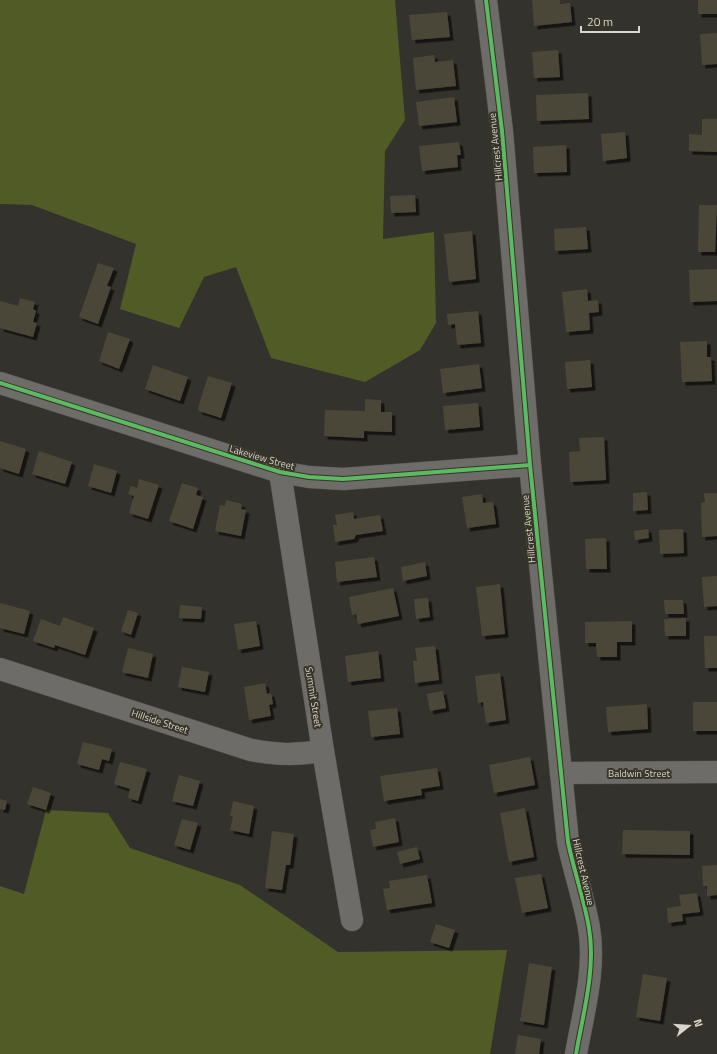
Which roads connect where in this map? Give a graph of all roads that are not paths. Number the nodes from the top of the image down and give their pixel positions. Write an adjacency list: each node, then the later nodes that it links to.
1 (486, 0): 3 (street, Hillcrest Avenue)
2 (0, 383): 4 (street, Lakeview Street)
3 (530, 465): 4 (street, Lakeview Street); 8 (street, Hillcrest Avenue)
4 (280, 472): 6 (street, Summit Street)
5 (0, 669): 6 (street, Hillside Street)
6 (323, 751): 9 (street, Summit Street)
7 (717, 772): 8 (street, Baldwin Street)
8 (561, 773): 10 (street, Hillcrest Avenue)
9 (352, 920)
10 (576, 1054)

